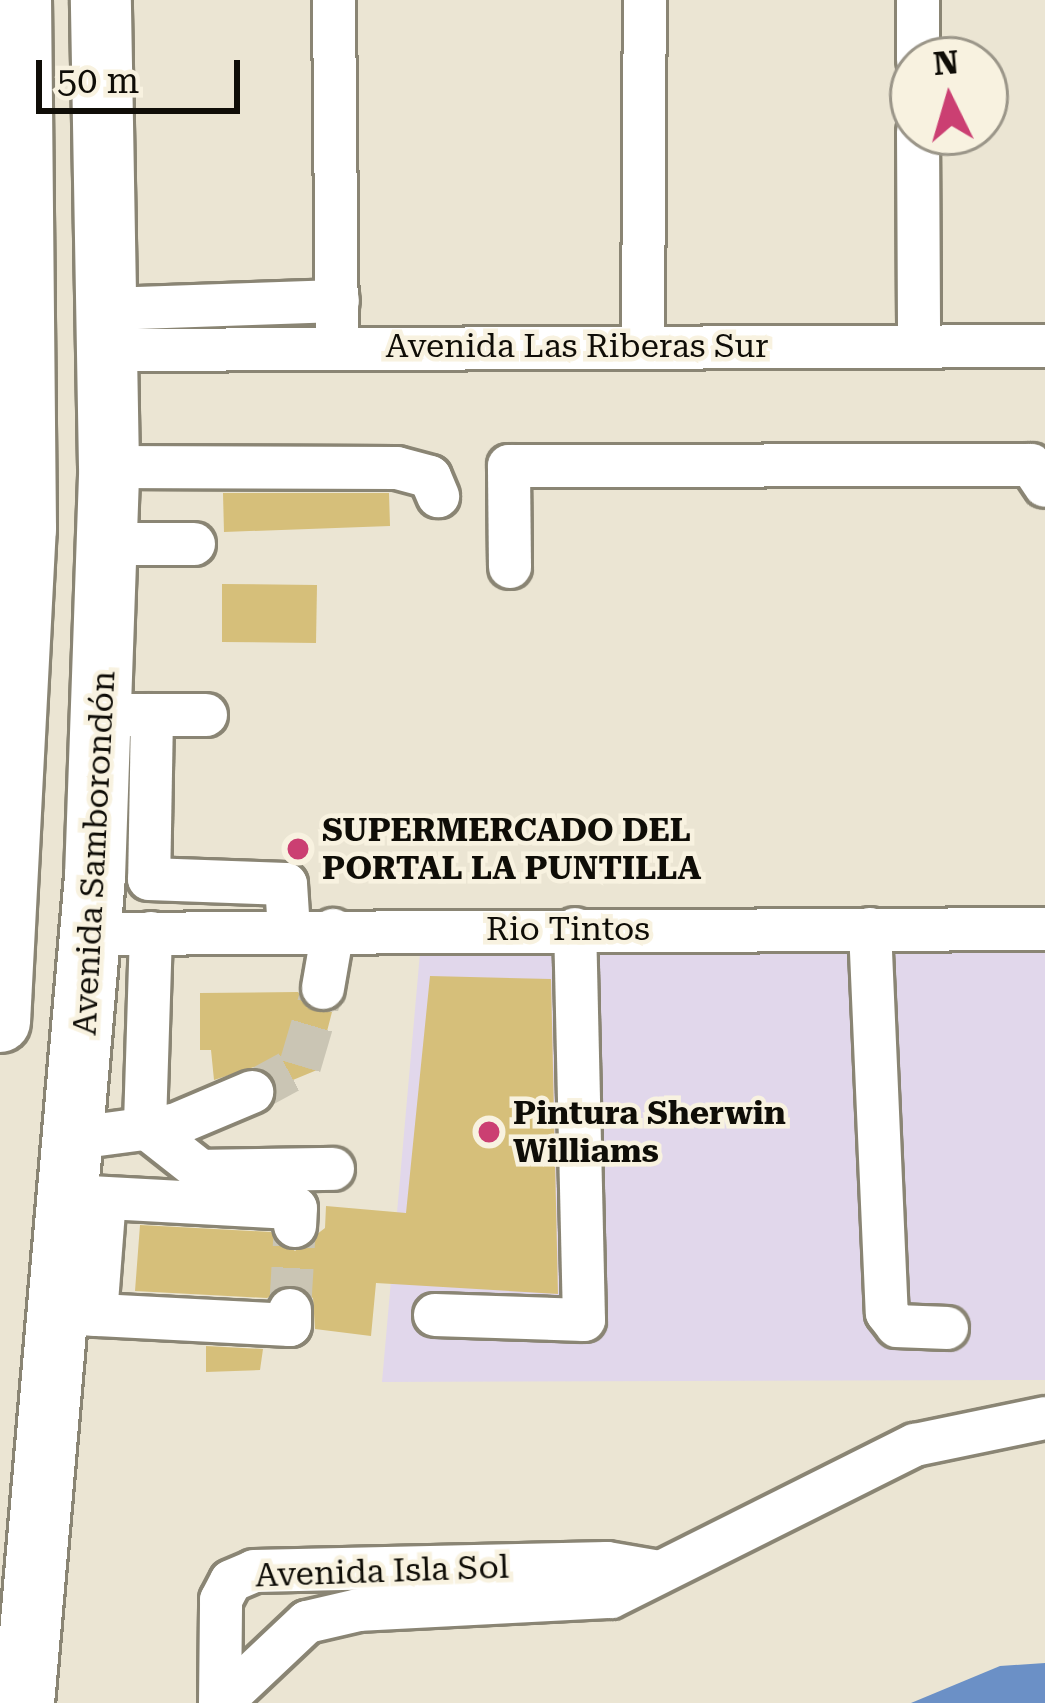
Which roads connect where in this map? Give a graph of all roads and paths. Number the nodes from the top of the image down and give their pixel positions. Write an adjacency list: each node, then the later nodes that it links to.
1 (334, 0): 10 (street)
2 (645, 0): 13 (street)
3 (918, 0): 6 (street)
4 (100, 12): 11 (highway, Avenida Samborondón)
5 (14, 25): 8 (highway)
6 (918, 36)
7 (918, 156): 14 (street)
8 (13, 178): 9 (highway)
9 (13, 263): 19 (highway)
10 (338, 301): 11 (street); 12 (street)
11 (108, 329): 12 (street, Avenida Las Riberas Sur); 16 (highway, Avenida Samborondón)
12 (338, 346): 13 (street, Avenida Las Riberas Sur)
13 (643, 346): 14 (street, Avenida Las Riberas Sur)
14 (919, 346): 15 (street, Avenida Las Riberas Sur)
15 (1045, 346)
16 (109, 467): 18 (street); 20 (highway, Avenida Samborondón)
17 (1045, 486): 22 (street)
18 (439, 496)
19 (17, 526): 23 (highway); 34 (highway)
20 (108, 544): 21 (street); 24 (highway, Avenida Samborondón)
21 (194, 544)
22 (510, 567)
23 (10, 669): 26 (highway)
24 (127, 715): 25 (street); 32 (street); 34 (highway, Avenida Samborondón)
25 (206, 716)
26 (7, 763): 27 (highway)
27 (3, 907): 36 (highway)
28 (870, 928): 29 (street, Rio Tintos); 30 (street, Rio Tintos); 47 (street)
29 (1045, 928)
30 (574, 929): 31 (street, Rio Tintos); 46 (street)
31 (333, 930): 32 (street, Rio Tintos); 35 (street)
32 (289, 931): 33 (street, Rio Tintos)
33 (151, 933): 34 (street, Rio Tintos); 39 (street)
34 (91, 934): 40 (highway, Avenida Samborondón)
35 (323, 988)
36 (2, 1005): 37 (highway); 45 (highway)
37 (0, 1022)
38 (252, 1092): 39 (street)
39 (145, 1127): 40 (street); 41 (street)
40 (76, 1138): 42 (highway, Avenida Samborondón)
41 (333, 1169)
42 (88, 1197): 43 (street); 45 (highway, Avenida Samborondón)
43 (295, 1226)
44 (290, 1310): 45 (street)
45 (78, 1314): 50 (highway, Avenida Samborondón)
46 (435, 1316)
47 (947, 1328)
48 (1045, 1418): 49 (street, Avenida Isla Sol)
49 (357, 1589): 51 (street, Avenida Isla Sol); 51 (street, Avenida Isla Sol)
50 (24, 1703)
51 (220, 1703)

